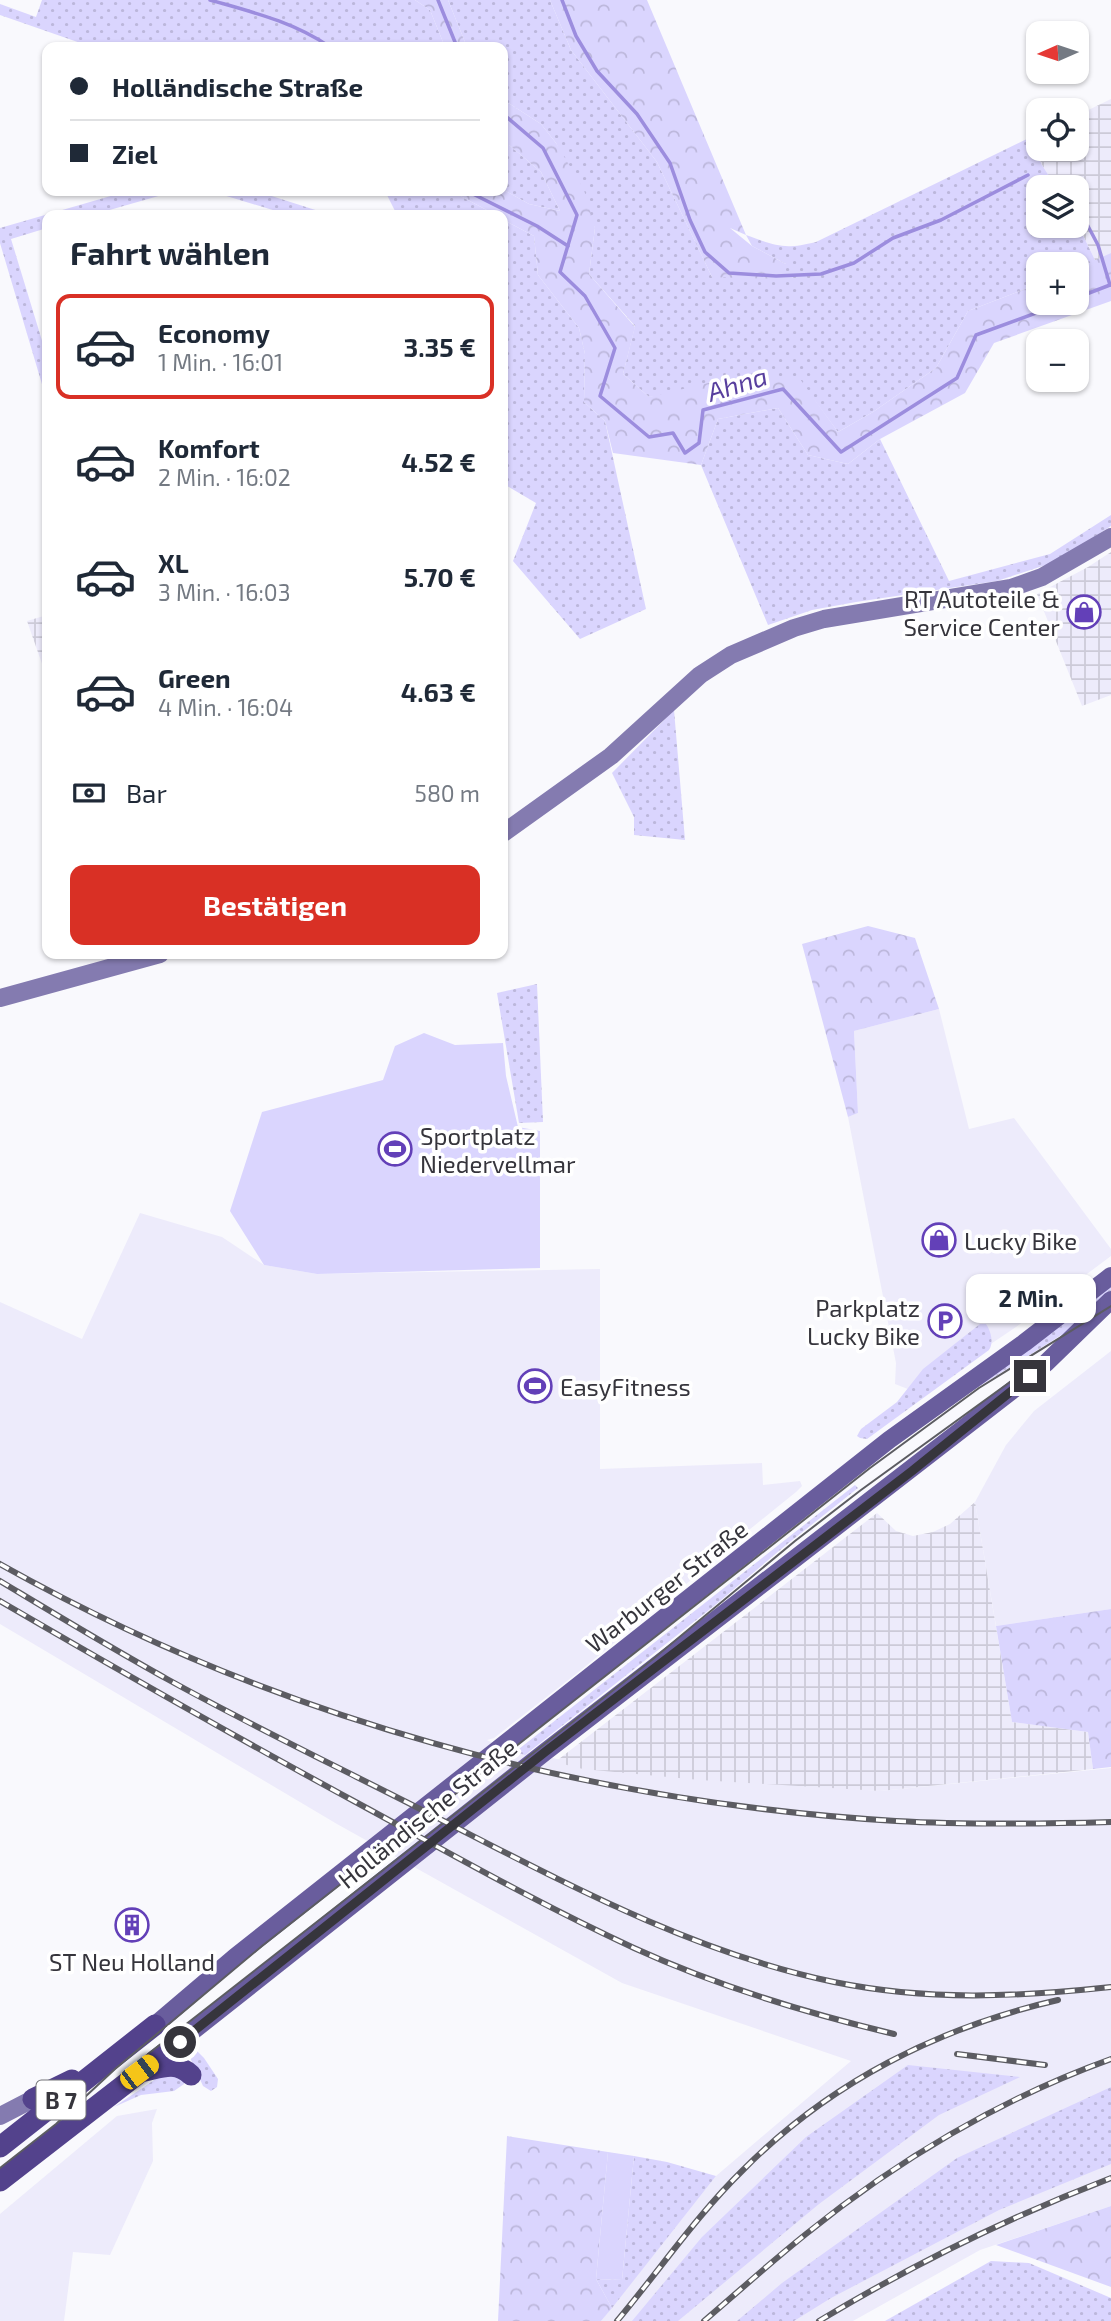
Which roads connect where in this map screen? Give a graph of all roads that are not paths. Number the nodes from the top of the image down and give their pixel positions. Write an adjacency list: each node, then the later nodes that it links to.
1 (1111, 537): 2 (main road)
2 (508, 830)
3 (142, 959): 4 (main road)
4 (0, 998)
5 (1111, 1276): 7 (main road, Warburger Straße / B 7)
6 (1111, 1300): 10 (main road, Holländische Straße / B 7)
7 (498, 1749): 8 (main road, Holländische Straße / B 7)
8 (157, 2022): 9 (highway, Holländische Straße / B 7)
9 (122, 2052): 13 (highway); 15 (highway, Holländische Straße / B 7)
10 (165, 2053): 11 (highway, Holländische Straße / B 7)
11 (139, 2072): 12 (highway); 16 (highway, Holländische Straße / B 7)
12 (191, 2075)
13 (33, 2099): 14 (main road)
14 (0, 2116)
15 (0, 2147)
16 (0, 2181)

